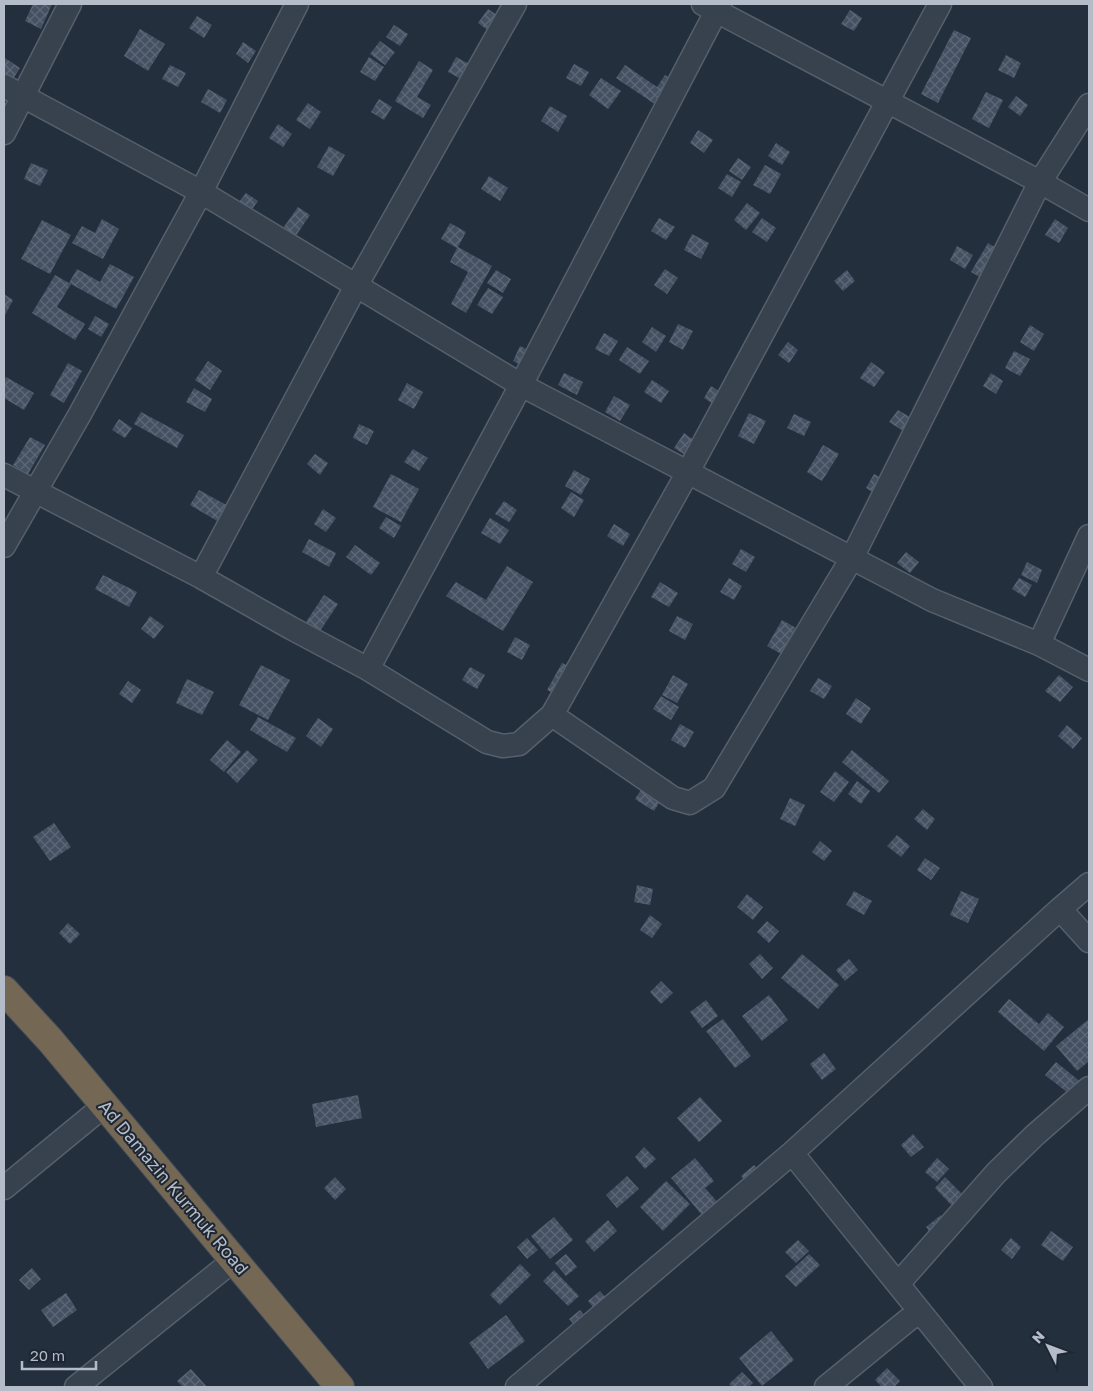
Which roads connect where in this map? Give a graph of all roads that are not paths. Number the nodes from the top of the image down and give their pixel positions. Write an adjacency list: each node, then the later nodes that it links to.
1 (70, 4): 7 (street)
2 (298, 4): 12 (street)
3 (515, 4): 14 (street)
4 (940, 4): 8 (street)
5 (713, 6): 8 (street); 15 (street)
6 (4, 86): 7 (street)
7 (24, 96): 10 (street); 12 (street)
8 (886, 101): 11 (street); 16 (street)
9 (1089, 105): 11 (street)
10 (4, 133)
11 (1040, 182): 13 (street); 21 (street)
12 (201, 192): 14 (street); 18 (street)
13 (1089, 210)
14 (356, 286): 15 (street); 22 (street)
15 (521, 385): 16 (street); 24 (street)
16 (688, 472): 21 (street); 26 (street)
17 (4, 475): 18 (street)
18 (35, 492): 20 (street); 22 (street)
19 (1089, 536): 23 (street)
20 (4, 546)
21 (852, 558): 23 (street); 26 (street)
22 (201, 577): 24 (street)
23 (1039, 644): 25 (street)
24 (368, 669): 26 (street)
25 (1089, 670)
26 (552, 716)
27 (1089, 884): 28 (street)
28 (1060, 909): 29 (street); 33 (street)
29 (1089, 941)
30 (4, 990): 32 (highway, Ad Damazin Kurmuk Road)
31 (1089, 1088): 36 (street)
32 (105, 1105): 34 (street); 35 (highway, Ad Damazin Kurmuk Road)
33 (792, 1153): 36 (street); 40 (street)
34 (4, 1188)
35 (234, 1260): 38 (street); 39 (highway, Ad Damazin Kurmuk Road)
36 (898, 1284): 37 (street)
37 (920, 1311): 41 (street); 42 (street)
38 (76, 1387)
39 (340, 1387)
40 (517, 1387)
41 (826, 1387)
42 (981, 1387)

